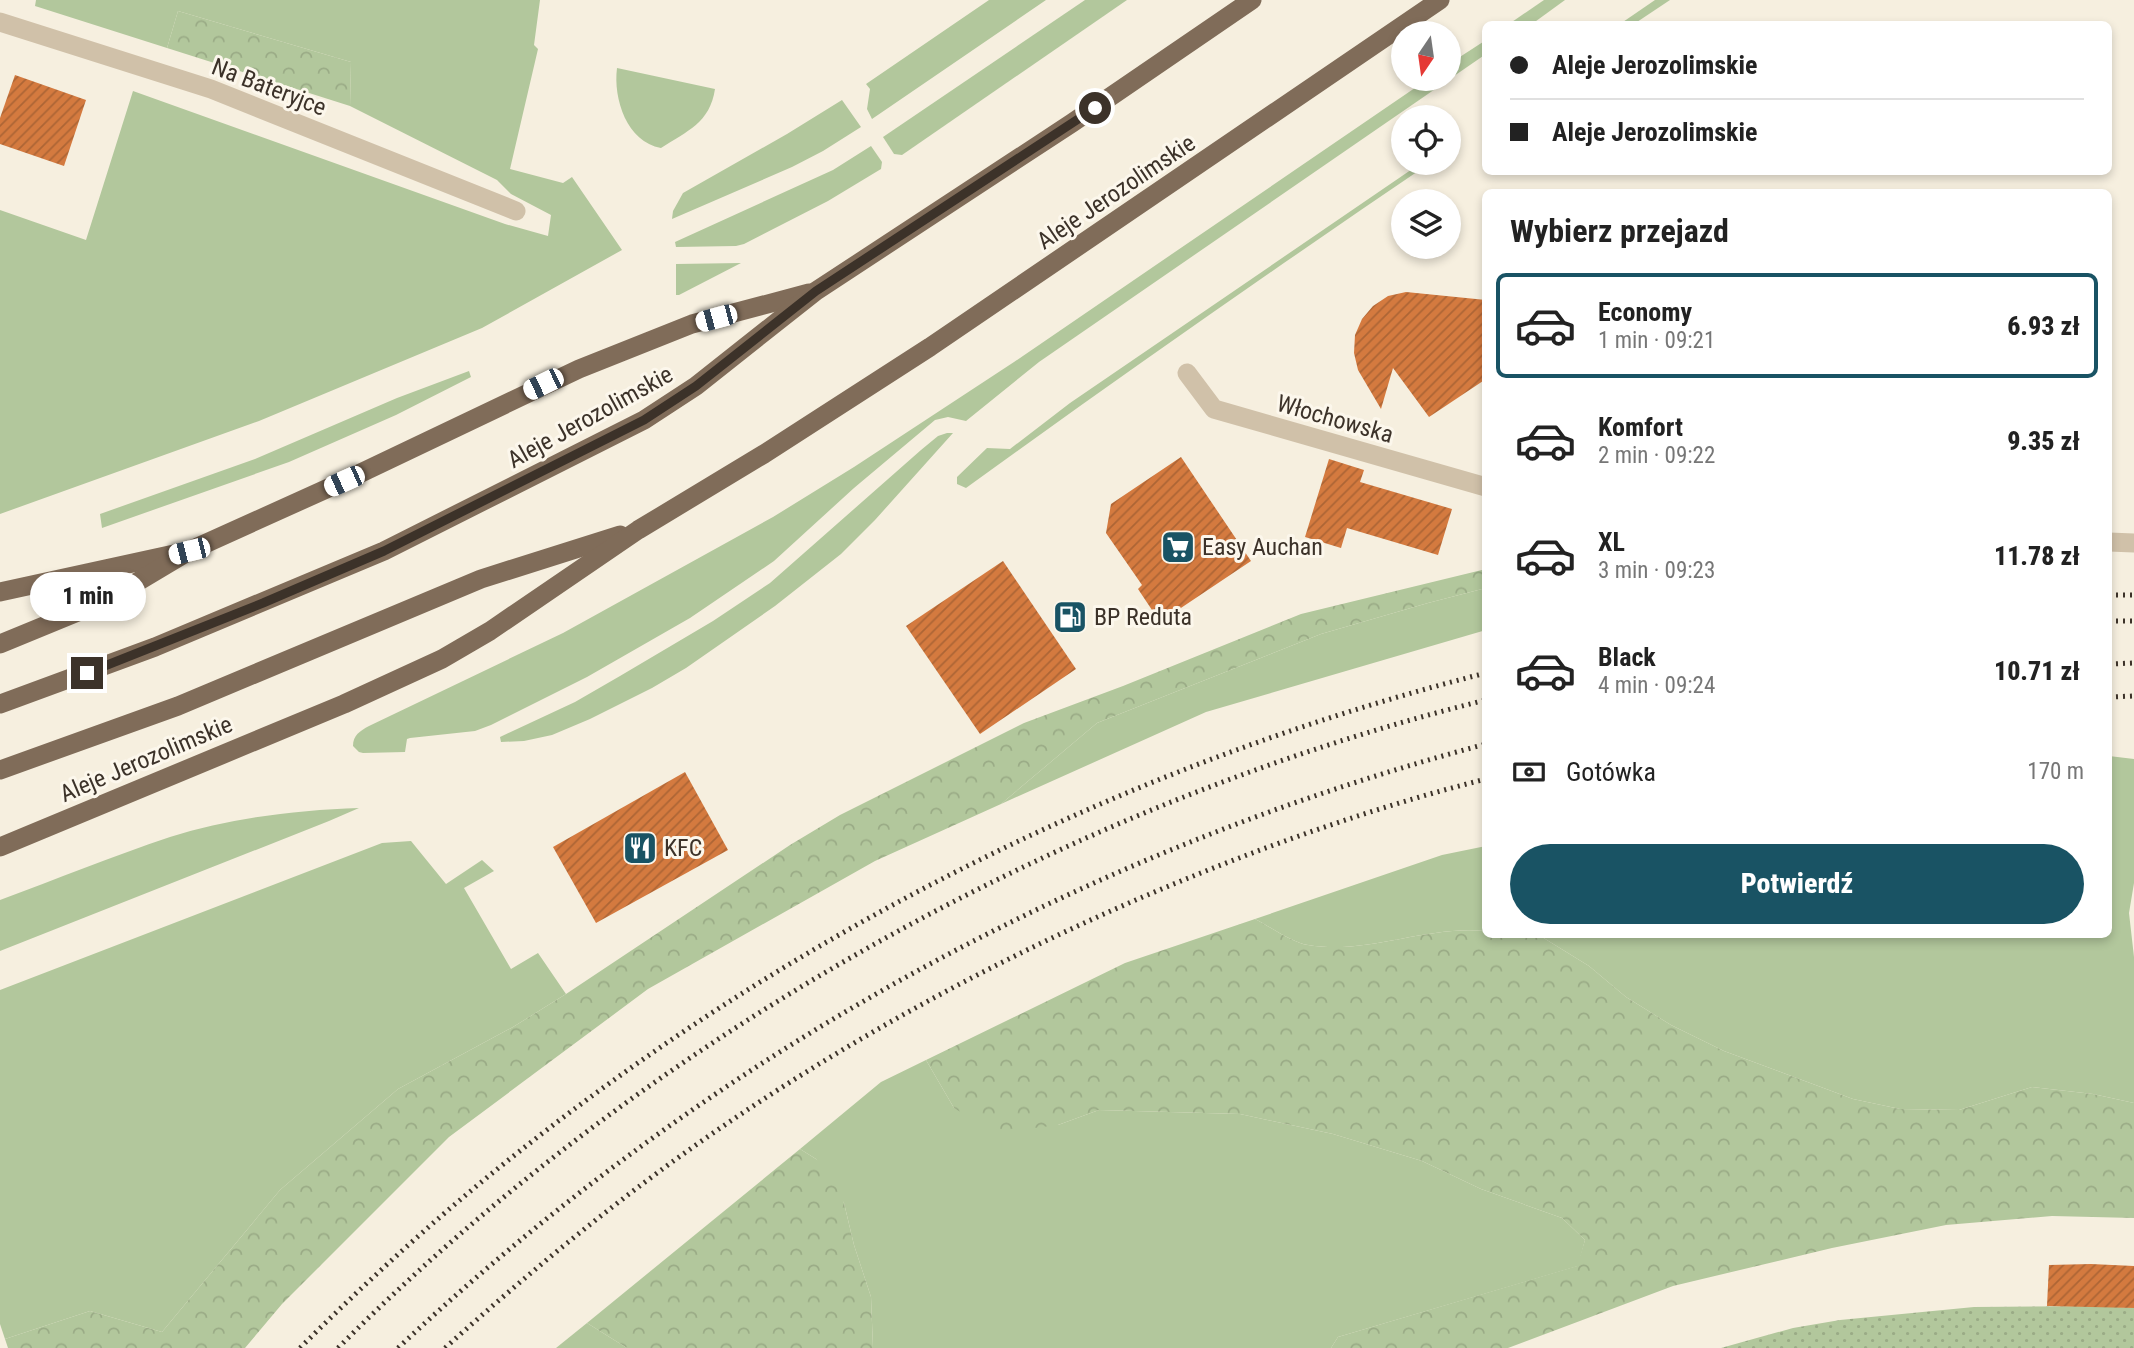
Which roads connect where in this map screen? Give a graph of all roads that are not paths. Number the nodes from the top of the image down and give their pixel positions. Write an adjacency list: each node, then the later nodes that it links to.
1 (1252, 0): 5 (main road, Aleje Jerozolimskie)
2 (1440, 0): 8 (main road, Aleje Jerozolimskie)
3 (0, 22): 4 (street, Na Bateryjce)
4 (516, 211)
5 (816, 291): 11 (main road); 14 (main road, Aleje Jerozolimskie)
6 (1187, 373): 7 (street, Włochowska)
7 (1482, 487)
8 (638, 530): 15 (main road, Aleje Jerozolimskie); 16 (main road, Aleje Jerozolimskie)
9 (2112, 542): 10 (street)
10 (2134, 543)
11 (189, 551): 12 (main road); 13 (main road)
12 (0, 592)
13 (0, 644)
14 (0, 704)
15 (0, 771)
16 (0, 848)

